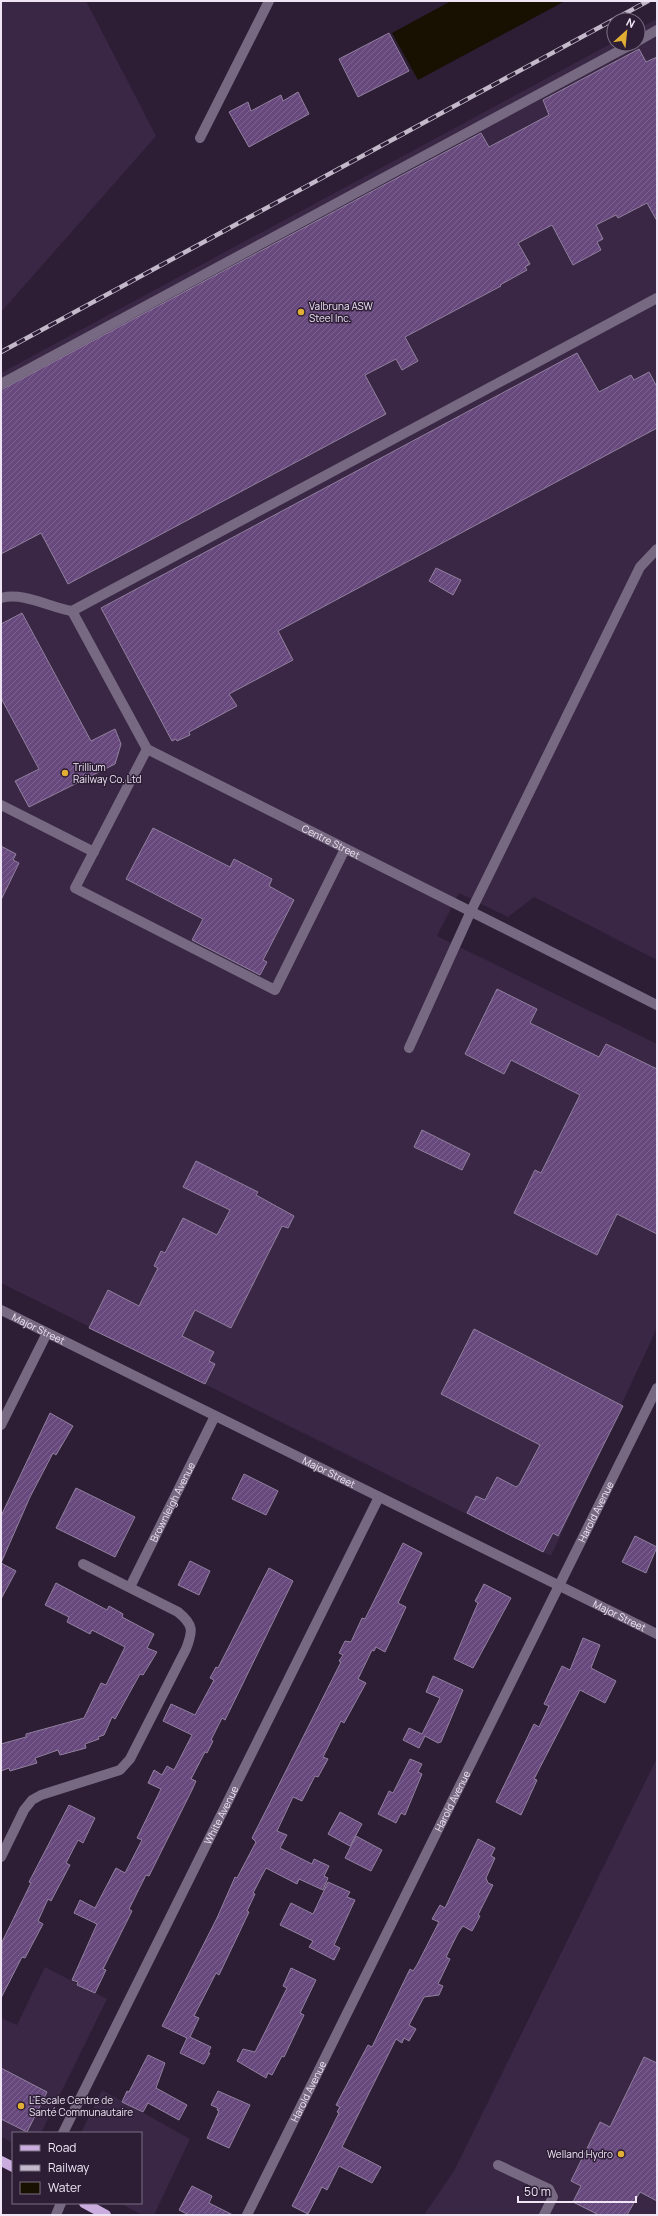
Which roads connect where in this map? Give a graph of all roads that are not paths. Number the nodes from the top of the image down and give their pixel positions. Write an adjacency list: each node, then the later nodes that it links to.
1 (269, 1): 5 (street)
2 (657, 30): 3 (street)
3 (646, 36)
4 (617, 52): 7 (street)
5 (200, 138)
6 (657, 298): 10 (street)
7 (1, 384)
8 (657, 549): 15 (street)
9 (1, 598): 10 (street)
10 (72, 610): 11 (street)
11 (147, 749): 13 (street, Centre Street); 14 (street)
12 (1, 805): 14 (street)
13 (345, 849): 14 (street); 15 (street, Centre Street)
14 (94, 852)
15 (471, 911): 16 (street, Centre Street); 17 (street)
16 (657, 1005)
17 (409, 1048)
18 (1, 1310): 19 (street, Major Street)
19 (47, 1333): 21 (street, Major Street); 22 (street)
20 (657, 1388): 25 (street, Harold Avenue)
21 (215, 1416): 23 (street, Major Street); 26 (street, Brownleigh Avenue)
22 (1, 1425)
23 (379, 1497): 25 (street, Major Street); 29 (street, White Avenue)
24 (83, 1564): 26 (street)
25 (558, 1585): 27 (street, Major Street); 37 (street, Harold Avenue)
26 (130, 1587): 28 (street)
27 (657, 1634)
28 (1, 1857)
29 (63, 2132)
30 (1, 2161): 32 (main road)
31 (498, 2165): 38 (street)
32 (12, 2166)
33 (62, 2204): 35 (street)
34 (86, 2204): 36 (main road)
35 (56, 2215)
36 (106, 2215)
37 (247, 2215)
38 (544, 2215)

